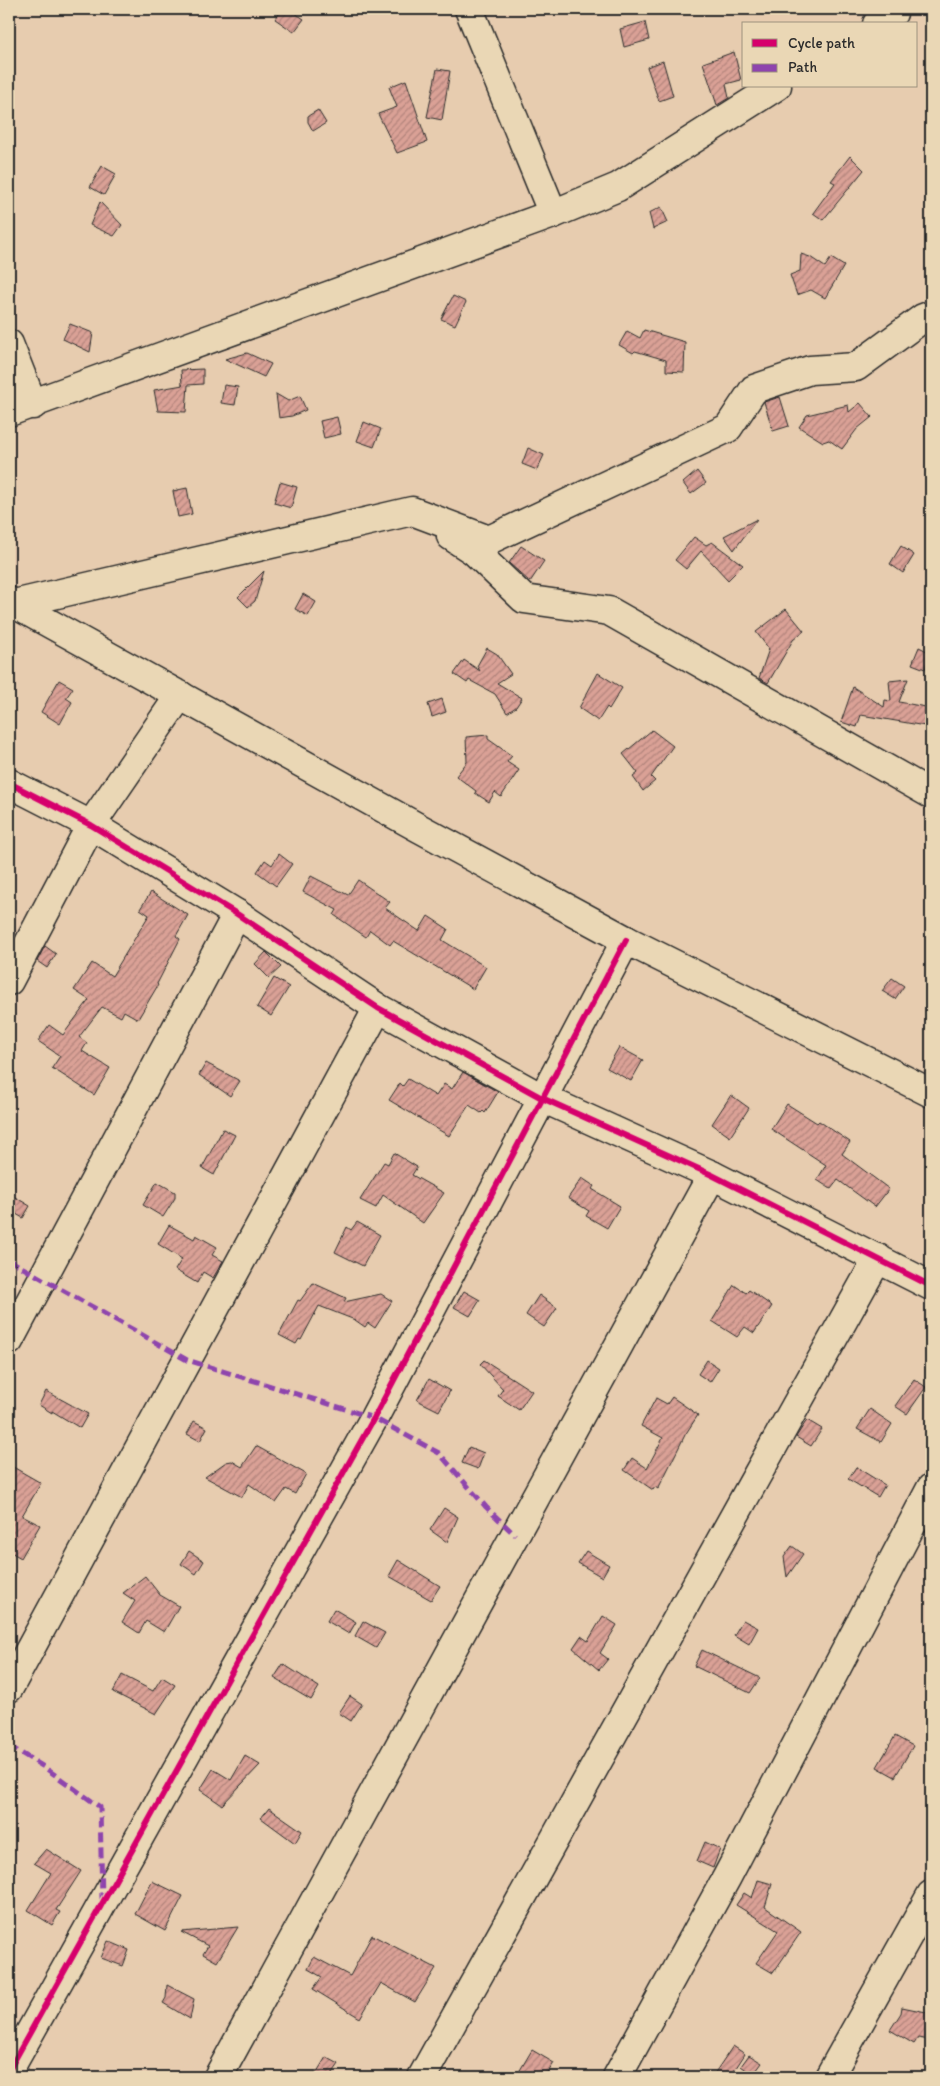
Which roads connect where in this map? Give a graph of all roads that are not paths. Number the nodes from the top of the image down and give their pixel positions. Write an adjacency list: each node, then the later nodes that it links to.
1 (469, 9): 5 (street)
2 (893, 9): 3 (street)
3 (880, 22)
4 (775, 88): 5 (street)
5 (553, 214): 8 (street)
6 (931, 315): 9 (street)
7 (9, 344): 8 (street)
8 (21, 409)
9 (412, 511): 10 (street); 13 (street)
10 (12, 602): 11 (street)
11 (180, 695): 14 (street); 16 (street)
12 (9, 783): 14 (street)
13 (931, 794)
14 (91, 825): 15 (street); 17 (street)
15 (237, 914): 18 (street); 24 (street)
16 (626, 940): 19 (street); 20 (street)
17 (9, 981)
18 (378, 1008): 20 (street); 26 (street)
19 (931, 1093)
20 (542, 1098): 21 (street); 28 (street)
21 (712, 1175): 22 (street); 29 (street)
22 (878, 1258): 23 (street); 30 (street)
23 (931, 1286)
24 (9, 1342)
25 (931, 1488): 31 (street)
26 (9, 1688)
27 (931, 1895): 32 (street)
28 (9, 2070)
29 (218, 2077)
30 (422, 2077)
31 (617, 2077)
32 (829, 2077)

